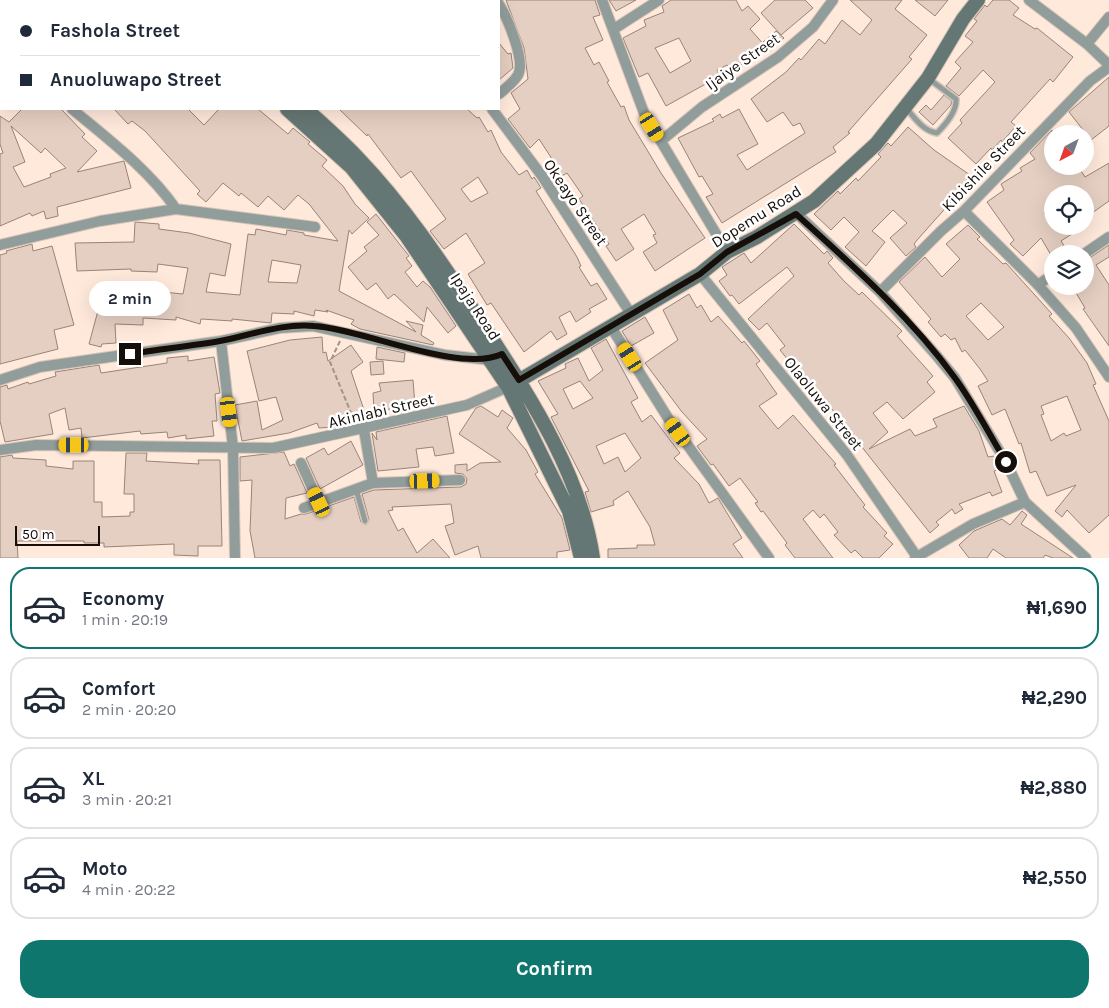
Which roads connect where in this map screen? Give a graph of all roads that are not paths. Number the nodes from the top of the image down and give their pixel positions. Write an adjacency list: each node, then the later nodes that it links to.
1 (602, 0): 8 (street)
2 (659, 0): 8 (street)
3 (833, 0): 18 (street, Ijaiye Street)
4 (978, 0): 11 (main road, Dopemu Road)
5 (1029, 0): 9 (street)
6 (500, 8): 12 (street)
7 (1109, 17): 9 (street)
8 (614, 29): 18 (street)
9 (1088, 44): 10 (street)
10 (1109, 66): 20 (street, Kibishile Street)
11 (928, 78): 13 (main road, Dopemu Road); 13 (lane)
12 (500, 93)
13 (906, 107): 21 (main road, Dopemu Road)
14 (73, 110): 19 (street)
15 (288, 110): 34 (main road, Ipaja Road)
16 (307, 110): 34 (main road, Ipaja Road)
17 (493, 110): 31 (street, Okeayo Street)
18 (661, 141): 26 (street)
19 (176, 208): 22 (street); 24 (street)
20 (964, 211): 29 (street); 30 (street, Kibishile Street)
21 (796, 214): 26 (main road, Dopemu Road); 30 (street)
22 (315, 227)
23 (1109, 237): 25 (street)
24 (0, 245)
25 (1094, 247)
26 (727, 252): 27 (main road, Dopemu Road)
27 (700, 274): 31 (main road, Dopemu Road); 53 (street, Olaoluwa Street)
28 (1044, 281): 29 (street)
29 (1038, 285): 35 (street)
30 (880, 292): 46 (street)
31 (631, 314): 32 (main road, Dopemu Road)
32 (611, 327): 37 (main road, Dopemu Road); 49 (street)
33 (221, 341): 34 (street); 36 (street); 39 (street)
34 (496, 357): 37 (main road, Ipaja Road)
35 (1109, 377)
36 (0, 380)
37 (514, 384): 38 (street, Akinlabi Street); 51 (main road, Ipaja Road); 52 (main road, Ipaja Road)
38 (361, 430): 39 (street, Akinlabi Street); 43 (street)
39 (233, 448): 40 (street, Akinlabi Street); 50 (street)
40 (0, 450)
41 (301, 463): 45 (street)
42 (460, 480): 43 (street)
43 (373, 483): 44 (street)
44 (356, 489): 45 (street); 48 (lane)
45 (319, 502): 47 (street)
46 (1026, 502): 53 (street); 54 (street)
47 (304, 508)
48 (365, 520)
49 (767, 557)
50 (235, 558)
51 (581, 558)
52 (593, 558)
53 (916, 558)
54 (1086, 558)

